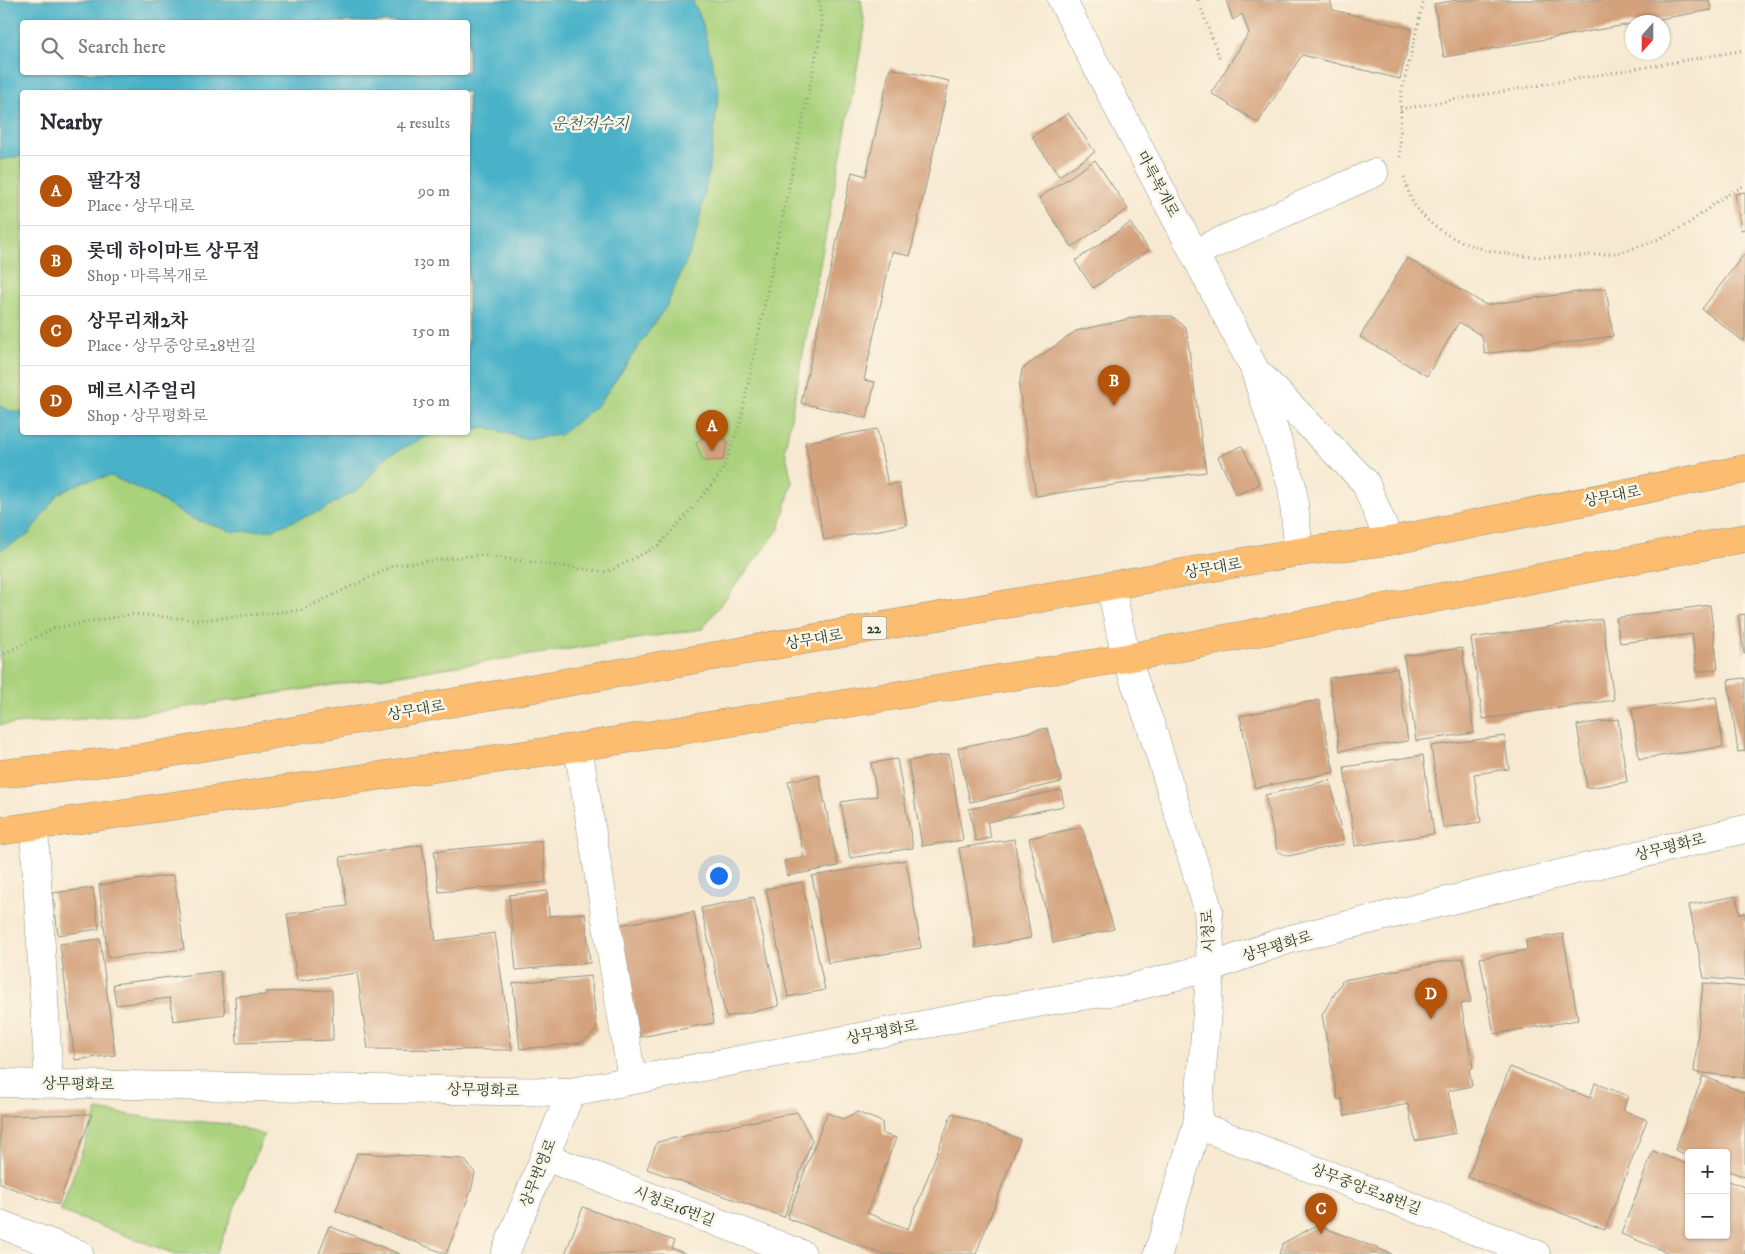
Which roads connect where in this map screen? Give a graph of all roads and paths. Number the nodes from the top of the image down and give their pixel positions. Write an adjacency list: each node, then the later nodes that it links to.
1 (818, 0): 19 (path)
2 (1062, 0): 12 (street, 마륵복개로)
3 (1198, 0): 6 (path)
4 (1424, 0): 7 (path)
5 (1745, 50): 7 (path)
6 (1220, 59)
7 (1400, 109): 8 (path)
8 (1402, 164)
9 (1403, 170): 11 (path)
10 (1374, 173): 12 (street)
11 (1745, 186)
12 (1194, 253): 13 (street, 마륵복개로)
13 (1254, 368): 16 (street, 마륵복개로); 17 (street, 마륵복개로)
14 (1745, 470): 16 (main road, 상무대로 / 22)
15 (1745, 538): 20 (main road)
16 (1389, 540): 17 (main road, 상무대로 / 22)
17 (1299, 552): 18 (main road, 상무대로 / 22)
18 (1111, 587): 20 (street, 시청로); 22 (main road, 상무대로 / 22)
19 (0, 656)
20 (1126, 658): 21 (main road); 26 (street, 시청로)
21 (578, 747): 23 (main road); 27 (street)
22 (0, 774)
23 (34, 828): 25 (main road); 29 (street)
24 (1745, 829): 26 (street, 상무평화로)
25 (0, 831)
26 (1211, 967): 27 (street, 상무평화로); 31 (street, 시청로)
27 (632, 1079): 30 (street, 상무평화로)
28 (0, 1083): 29 (street, 상무평화로)
29 (48, 1084): 30 (street, 상무평화로)
30 (571, 1092): 32 (street, 상무번영로)
31 (1197, 1125): 37 (street, 시청로); 38 (street, 상무중앙로28번길)
32 (545, 1157): 35 (street, 상무번영로); 36 (street, 시청로16번길)
33 (1, 1229): 34 (street)
34 (79, 1254)
35 (505, 1254)
36 (802, 1254)
37 (1158, 1254)
38 (1536, 1254)

